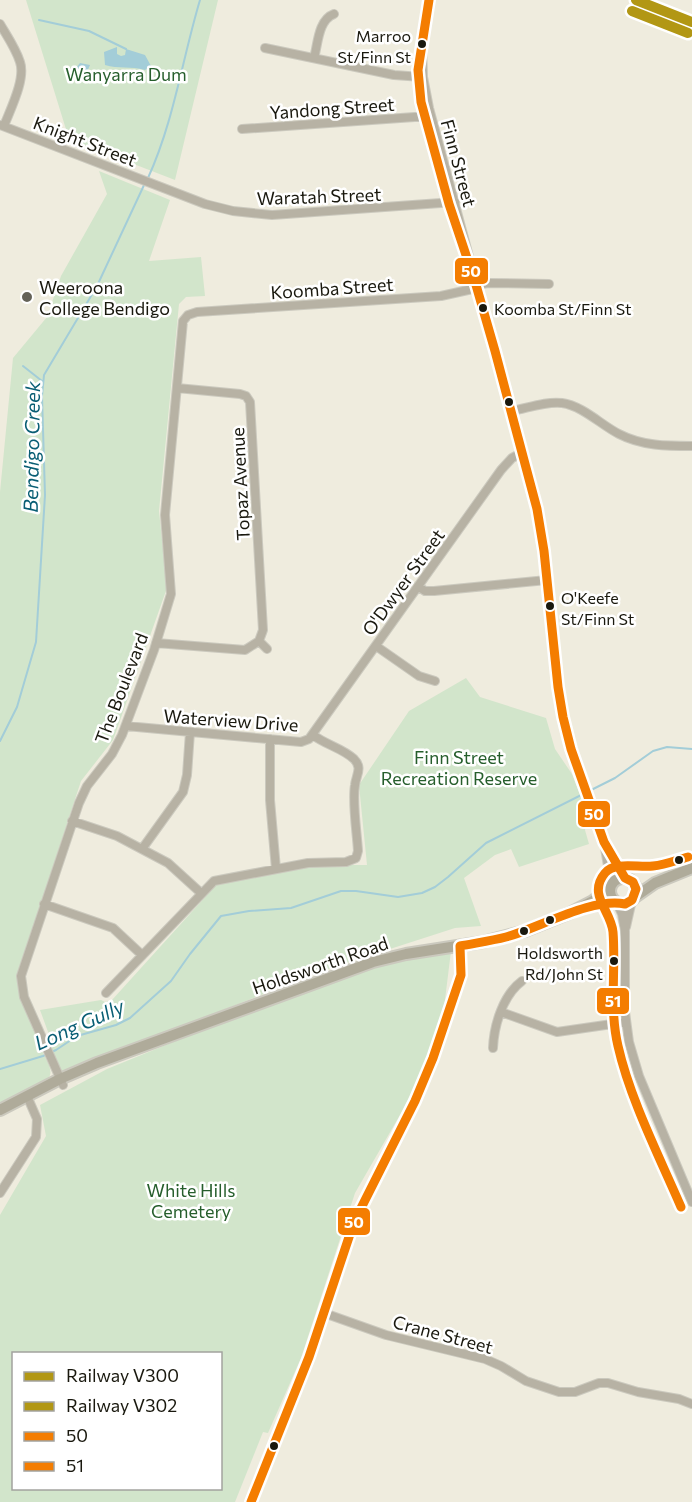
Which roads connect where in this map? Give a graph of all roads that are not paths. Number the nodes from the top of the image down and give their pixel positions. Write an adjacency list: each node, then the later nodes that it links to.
1 (429, 0): 6 (street, Finn Street)
2 (334, 14): 5 (street)
3 (0, 24): 8 (street)
4 (265, 48): 5 (street)
5 (314, 58): 6 (street)
6 (421, 77): 7 (street, Finn Street)
7 (428, 116): 9 (street, Yandong Street); 11 (street, Finn Street)
8 (2, 126): 10 (street, Knight Street)
9 (242, 129)
10 (159, 186): 11 (street, Waratah Street)
11 (452, 203): 13 (street, Finn Street)
12 (549, 284): 13 (street, Koomba Street)
13 (476, 286): 14 (street, Koomba Street); 16 (street, Finn Street)
14 (188, 315): 15 (street, The Boulevard)
15 (177, 388): 21 (street, Topaz Avenue); 22 (street, The Boulevard)
16 (512, 411): 17 (street); 18 (street, Finn Street)
17 (692, 446)
18 (523, 452): 19 (street, Finn Street); 20 (street, O'Dwyer Street)
19 (547, 580): 20 (street); 31 (street, Finn Street)
20 (419, 587): 23 (street, O'Dwyer Street)
21 (259, 641): 22 (street); 24 (street)
22 (156, 643): 26 (street, The Boulevard)
23 (376, 646): 25 (street); 28 (street, O'Dwyer Street)
24 (267, 649)
25 (435, 681)
26 (126, 726): 27 (street, Waterview Drive); 30 (street, The Boulevard)
27 (190, 732): 29 (street, Waterview Drive); 32 (street)
28 (313, 735): 29 (street, Waterview Drive); 34 (street, Waterview Drive)
29 (270, 739): 34 (street)
30 (72, 821): 32 (street); 41 (street, The Boulevard)
31 (604, 842): 36 (street, Finn Street); 37 (street, Finn Street)
32 (142, 849): 38 (street)
33 (692, 868): 35 (main road)
34 (276, 869): 38 (street, Waterview Drive)
35 (670, 876): 36 (main road); 39 (main road)
36 (628, 879): 37 (main road); 39 (main road)
37 (611, 886): 40 (main road); 42 (main road, Holdsworth Road)
38 (201, 893): 45 (street, Waterview Drive)
39 (633, 899): 40 (main road); 43 (street)
40 (616, 902): 42 (main road, Holdsworth Road); 43 (street)
41 (44, 904): 45 (street); 51 (street, The Boulevard)
42 (570, 913): 44 (main road, Holdsworth Road)
43 (625, 931): 49 (street)
44 (460, 946): 51 (main road, Holdsworth Road); 57 (street)
45 (142, 955): 47 (street, Waterview Drive)
46 (522, 981): 48 (street)
47 (106, 993)
48 (501, 1012): 49 (street); 50 (street)
49 (626, 1022): 56 (street)
50 (493, 1048)
51 (61, 1082): 52 (main road, Holdsworth Road)
52 (29, 1099): 53 (main road, Holdsworth Road); 54 (main road, Holdsworth Road); 55 (street)
53 (0, 1110)
54 (0, 1117)
55 (0, 1193)
56 (692, 1202)
57 (324, 1312): 58 (street, Crane Street); 59 (street)
58 (692, 1404)
59 (251, 1502)

